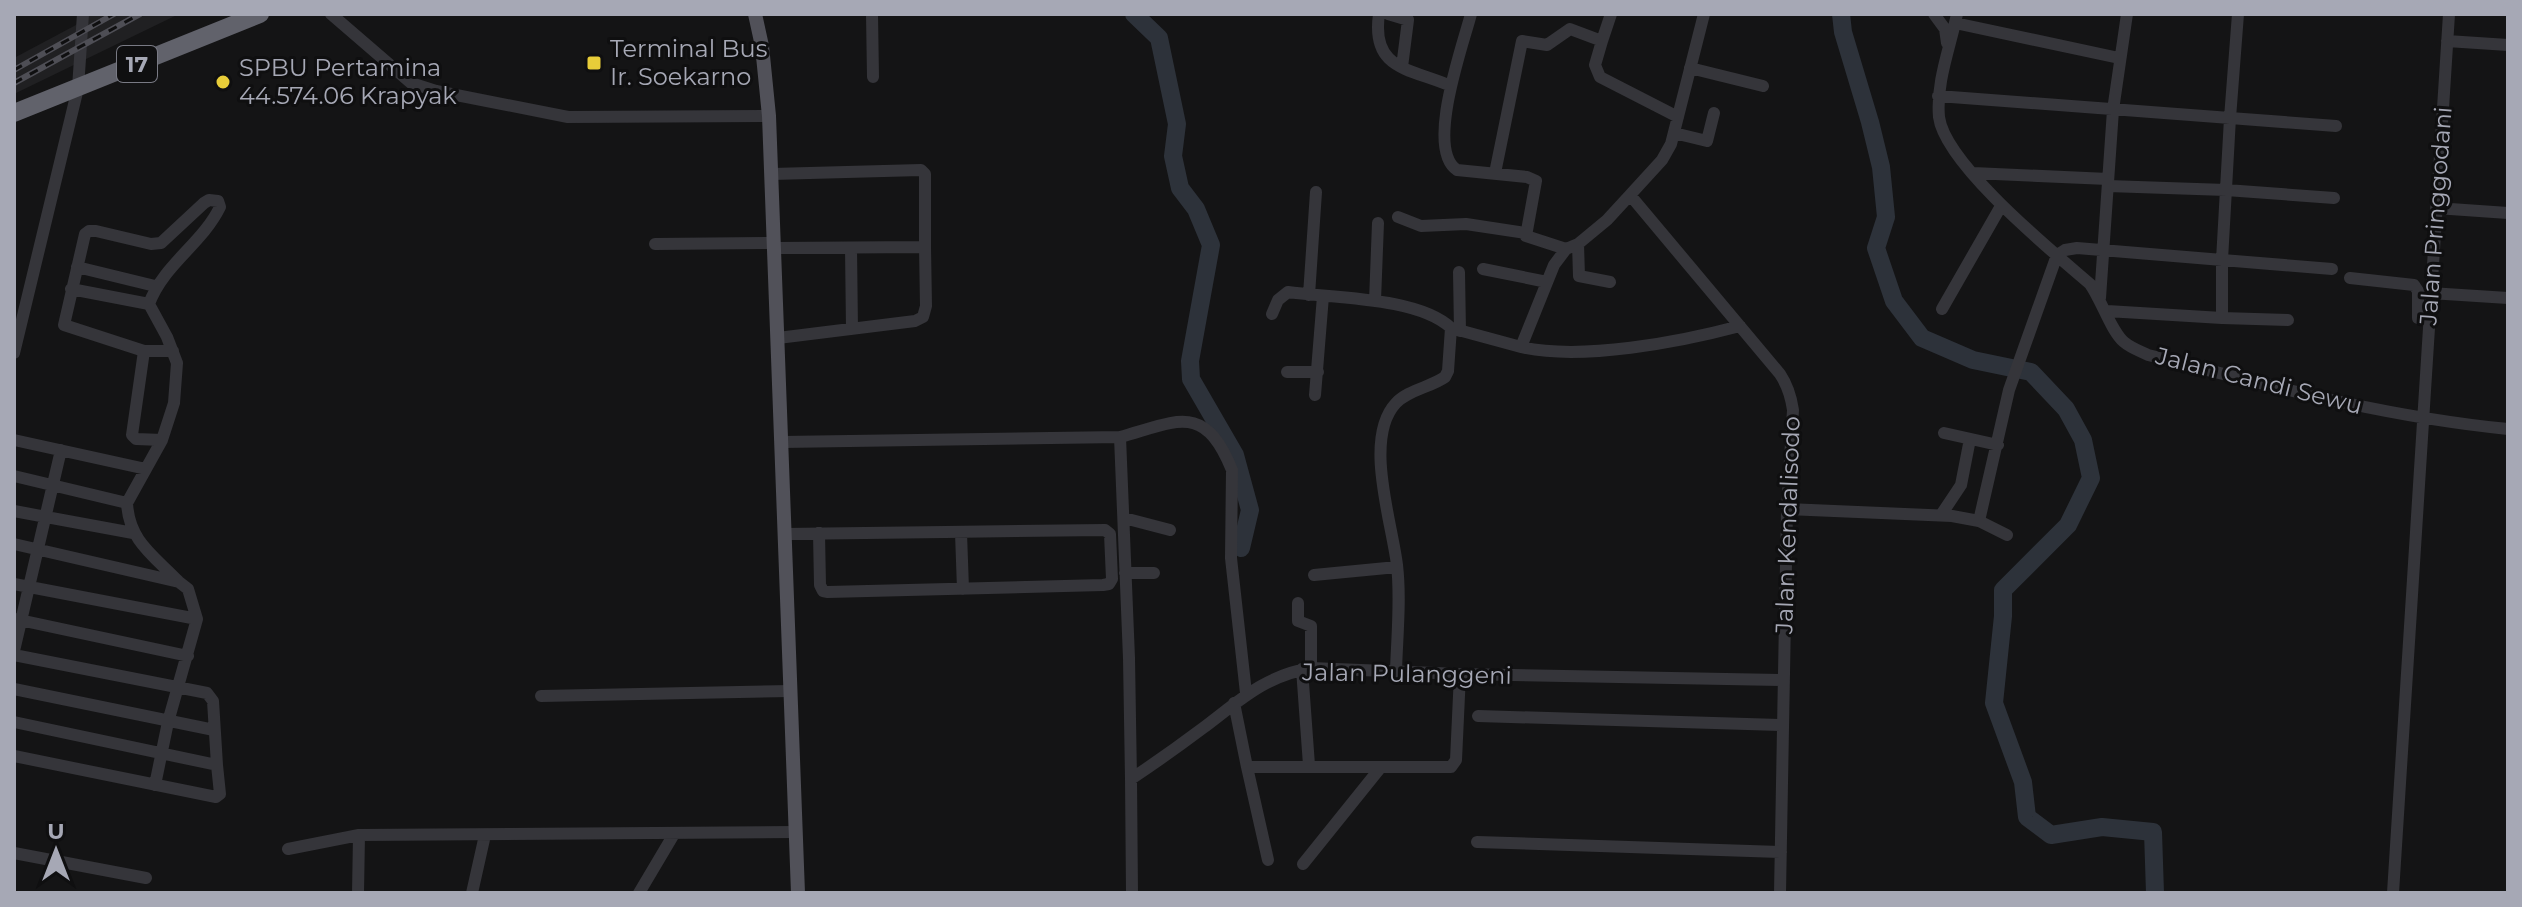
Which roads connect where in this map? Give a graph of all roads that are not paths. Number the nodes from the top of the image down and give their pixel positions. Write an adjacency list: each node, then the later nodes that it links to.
1 (83, 14): 27 (street)
2 (260, 14): 27 (highway, 17)
3 (331, 14): 16 (street)
4 (755, 14): 32 (main road)
5 (872, 14): 24 (street)
6 (1379, 14): 22 (street)
7 (1388, 14): 22 (street)
8 (1471, 14): 25 (street)
9 (1611, 14): 17 (street)
10 (1704, 14): 23 (street)
11 (1934, 14): 20 (street)
12 (2127, 14): 21 (street)
13 (2238, 14): 34 (street)
14 (2449, 14): 18 (street, Jalan Pringgodani)
15 (1956, 18): 20 (street, Jalan Candi Sewu); 21 (street)
16 (343, 19): 32 (street)
17 (1602, 41): 33 (street); 37 (street)
18 (2447, 41): 19 (street); 46 (street, Jalan Pringgodani)
19 (2508, 45)
20 (1947, 52): 28 (street, Jalan Candi Sewu)
21 (2119, 58): 29 (street)
22 (1402, 67): 25 (street)
23 (1690, 68): 26 (street); 33 (street)
24 (873, 77)
25 (1451, 86): 37 (street)
26 (1763, 86)
27 (78, 88): 30 (highway, 17); 88 (street)
28 (1938, 96): 29 (street); 38 (street, Jalan Candi Sewu)
29 (2113, 110): 34 (street); 40 (street)
30 (14, 113)
31 (1714, 113): 36 (street)
32 (769, 116): 39 (main road)
33 (1678, 117): 36 (street)
34 (2230, 118): 35 (street); 41 (street)
35 (2336, 126)
36 (1674, 133): 43 (street)
37 (1495, 173): 50 (street)
38 (1973, 173): 40 (street); 45 (street, Jalan Candi Sewu)
39 (772, 174): 52 (main road); 53 (street)
40 (2108, 183): 41 (street); 56 (street)
41 (2226, 190): 44 (street); 58 (street)
42 (1316, 192): 69 (street)
43 (1630, 195): 54 (street); 81 (street, Jalan Kendalisodo)
44 (2334, 198)
45 (2001, 206): 57 (street, Jalan Candi Sewu); 75 (street)
46 (2436, 208): 47 (street); 68 (street, Jalan Pringgodani)
47 (2508, 213)
48 (1398, 217): 50 (street)
49 (1378, 223): 73 (street)
50 (1526, 233): 54 (street)
51 (655, 244): 52 (street)
52 (774, 245): 55 (street); 84 (main road)
53 (925, 247): 55 (street); 82 (street)
54 (1572, 247): 64 (street); 65 (street)
55 (851, 248): 82 (street)
56 (2104, 251): 57 (street); 58 (street); 71 (street)
57 (2057, 255): 71 (street, Jalan Candi Sewu); 100 (street)
58 (2222, 260): 61 (street); 78 (street)
59 (77, 267): 66 (street); 66 (street); 67 (street)
60 (1483, 269): 64 (street)
61 (2332, 269)
62 (1459, 272): 83 (street)
63 (2350, 278): 80 (street)
64 (1547, 282): 85 (street)
65 (1610, 282)
66 (155, 286): 74 (street)
67 (71, 289): 74 (street); 86 (street)
68 (2430, 293): 72 (street); 80 (street, Jalan Pringgodani)
69 (1309, 295): 70 (street); 77 (street)
70 (1323, 296): 73 (street); 90 (street)
71 (2100, 298): 76 (street, Jalan Candi Sewu)
72 (2508, 298)
73 (1375, 301): 83 (street)
74 (149, 304): 87 (street)
75 (1942, 309)
76 (2107, 311): 78 (street); 92 (street, Jalan Candi Sewu)
77 (1272, 314)
78 (2222, 318): 79 (street)
79 (2288, 320)
80 (2428, 321): 92 (street, Jalan Pringgodani)
81 (1740, 326): 85 (street); 106 (street, Jalan Kendalisodo)
82 (852, 329): 84 (street)
83 (1456, 329): 85 (street); 120 (street)
84 (778, 338): 99 (main road)
85 (1521, 347)
86 (144, 351): 87 (street); 98 (street)
87 (173, 351): 98 (street)
88 (14, 353)
89 (1287, 372): 90 (street)
90 (1318, 372): 91 (street)
91 (1315, 395)
92 (2421, 424): 93 (street, Jalan Candi Sewu); 172 (street, Jalan Pringgodani)
93 (2508, 429)
94 (1944, 433): 96 (street)
95 (1120, 437): 99 (street); 110 (street); 141 (street)
96 (1970, 439): 100 (street); 108 (street)
97 (14, 440): 101 (street)
98 (162, 440): 102 (street)
99 (782, 442): 116 (main road)
100 (1998, 445): 111 (street)
101 (61, 450): 102 (street); 104 (street)
102 (146, 469): 105 (street)
103 (14, 476): 104 (street)
104 (54, 484): 105 (street); 109 (street)
105 (127, 503): 113 (street)
106 (1787, 509): 108 (street); 136 (street, Jalan Kendalisodo)
107 (14, 511): 109 (street)
108 (1941, 515): 111 (street)
109 (47, 517): 113 (street); 119 (street)
110 (1124, 518): 112 (street); 121 (street)
111 (1979, 521): 117 (street)
112 (1170, 530)
113 (133, 533): 124 (street)
114 (819, 533): 115 (street); 116 (street); 127 (street)
115 (961, 533): 127 (street); 127 (street)
116 (785, 534): 139 (main road)
117 (2007, 535)
118 (14, 544): 119 (street)
119 (39, 549): 124 (street); 126 (street)
120 (1397, 567): 123 (street); 134 (street)
121 (1125, 573): 122 (street); 153 (street)
122 (1154, 573)
123 (1314, 575)
124 (179, 582): 129 (street)
125 (14, 584): 126 (street)
126 (29, 587): 129 (street); 130 (street)
127 (963, 589)
128 (1298, 603): 133 (street)
129 (197, 619): 132 (street)
130 (18, 620): 131 (street); 132 (street)
131 (14, 653): 137 (street)
132 (188, 656): 137 (street)
133 (1306, 668): 134 (street, Jalan Pulanggeni); 141 (street, Jalan Pulanggeni); 150 (street)
134 (1396, 671): 135 (street, Jalan Pulanggeni)
135 (1460, 674): 136 (street, Jalan Pulanggeni); 152 (street)
136 (1782, 680): 145 (street, Jalan Kendalisodo)
137 (177, 688): 144 (street); 146 (street)
138 (14, 689): 144 (street)
139 (790, 691): 140 (street); 155 (main road)
140 (541, 696)
141 (1238, 699): 151 (street); 153 (street, Jalan Pulanggeni)
142 (1478, 716): 145 (street)
143 (14, 722): 147 (street)
144 (168, 722): 146 (street); 147 (street)
145 (1782, 725): 161 (street, Jalan Kendalisodo)
146 (214, 730): 149 (street)
147 (161, 754): 149 (street); 154 (street)
148 (14, 756): 154 (street)
149 (217, 765): 154 (street)
150 (1309, 765): 151 (street); 152 (street)
151 (1251, 766): 163 (street)
152 (1381, 767): 164 (street)
153 (1131, 779): 170 (street)
154 (155, 785)
155 (795, 832): 156 (street); 169 (main road)
156 (674, 834): 158 (street); 168 (street)
157 (359, 835): 158 (street); 160 (street); 166 (street)
158 (485, 835): 167 (street)
159 (1477, 842): 161 (street)
160 (288, 849)
161 (1781, 852): 171 (street, Jalan Kendalisodo)
162 (14, 853): 165 (street)
163 (1268, 860)
164 (1303, 864)
165 (146, 878)
166 (358, 893)
167 (472, 893)
168 (639, 893)
169 (798, 893)
170 (1132, 893)
171 (1780, 893)
172 (2393, 893)

